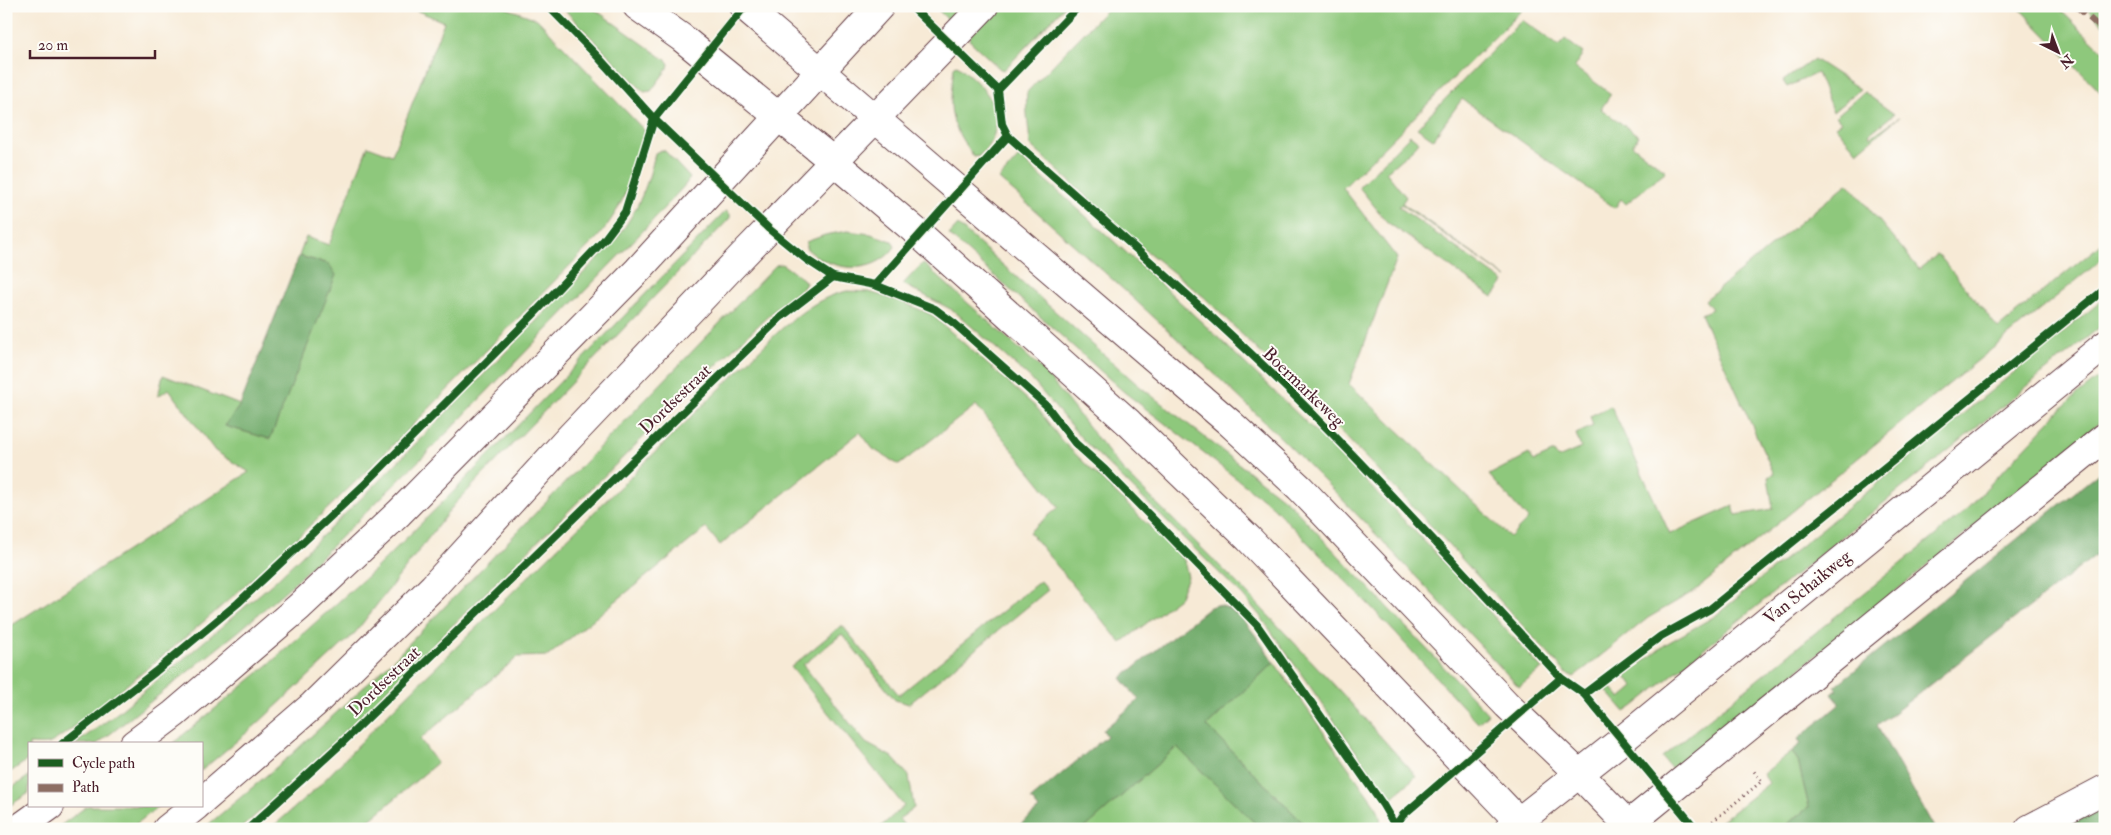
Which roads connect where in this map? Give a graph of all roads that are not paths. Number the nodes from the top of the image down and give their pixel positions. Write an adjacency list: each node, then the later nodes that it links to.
1 (637, 6): 6 (street)
2 (744, 6): 5 (street)
3 (880, 6): 5 (street)
4 (984, 6): 7 (street, Dordsestraat)
5 (819, 71): 6 (street); 7 (street)
6 (779, 116): 8 (street); 11 (street)
7 (874, 118): 8 (street, Dordsestraat); 12 (street)
8 (833, 162): 14 (street, Dordsestraat); 17 (street)
9 (2105, 344): 12 (street, Van Schaikweg)
10 (2105, 437): 18 (street)
11 (137, 742)
12 (1580, 775): 17 (street, Van Schaikweg); 18 (street)
13 (2105, 789): 21 (street)
14 (202, 801)
15 (47, 808): 19 (street)
16 (193, 808): 20 (street)
17 (1518, 826)
18 (1628, 827)
19 (18, 829)
20 (167, 829)
21 (2029, 829)

